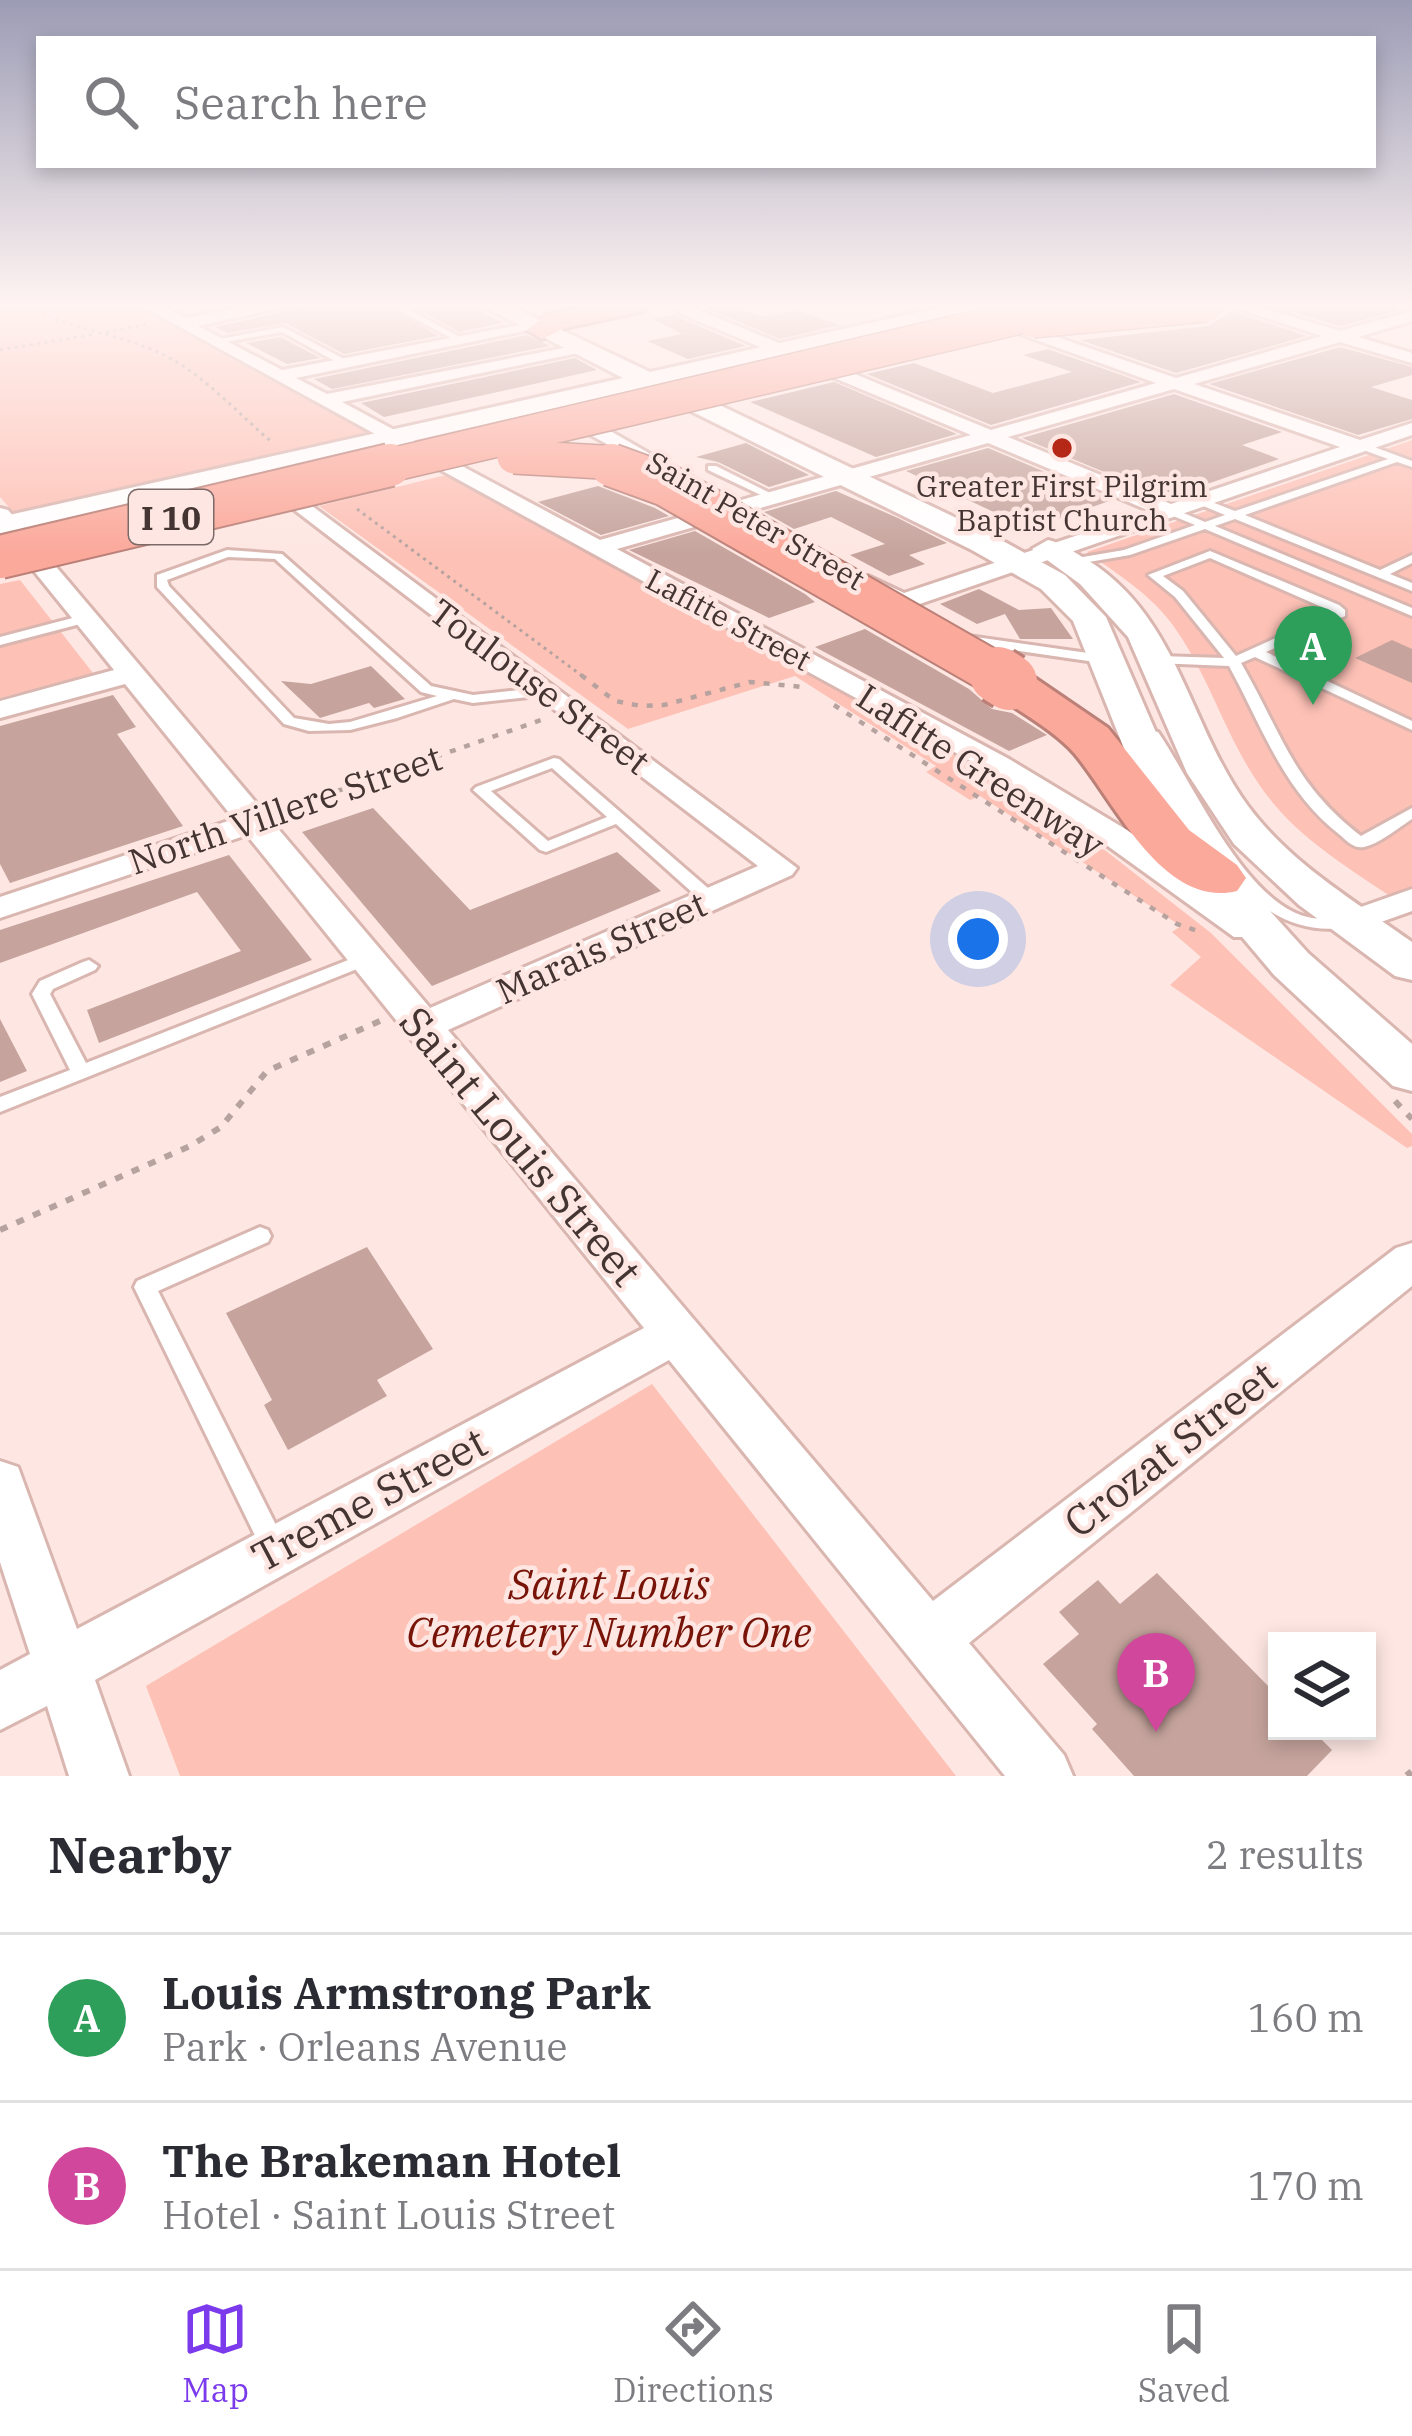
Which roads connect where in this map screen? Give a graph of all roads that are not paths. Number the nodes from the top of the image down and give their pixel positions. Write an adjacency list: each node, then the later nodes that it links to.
1 (302, 388): 11 (street, Lafitte Street)
2 (379, 388): 11 (street)
3 (619, 388): 12 (street)
4 (645, 388): 33 (highway, I 10)
5 (679, 388): 13 (street)
6 (695, 388): 25 (highway, I 10, bridge)
7 (781, 388): 13 (street)
8 (873, 388): 16 (street)
9 (1157, 388): 16 (street)
10 (1188, 388): 18 (street)
11 (325, 400): 17 (street, Lafitte Street)
12 (547, 404): 15 (street, Saint Peter Street); 17 (street)
13 (714, 404): 15 (street); 23 (street); 24 (street)
14 (1412, 429): 18 (street)
15 (602, 432): 21 (street); 29 (street, Saint Peter Street)
16 (989, 436): 23 (street); 30 (street)
17 (396, 437): 21 (street, Lafitte Street); 33 (street)
18 (1361, 447): 19 (lane); 27 (street)
19 (1397, 459): 20 (lane); 31 (lane)
20 (1412, 464)
21 (449, 467): 28 (street); 34 (street, Lafitte Street)
22 (712, 468): 26 (lane)
23 (873, 468): 24 (street); 36 (street)
24 (843, 476): 26 (street); 36 (street)
25 (343, 487): 33 (highway, I 10, bridge); 62 (highway, bridge)
26 (771, 496): 29 (street)
27 (1200, 501): 30 (street); 31 (lane)
28 (300, 503): 37 (street); 54 (street, Toulouse Street)
29 (732, 507): 34 (street); 44 (street, Saint Peter Street)
30 (1170, 511): 32 (lane); 36 (street)
31 (1238, 517): 32 (lane); 38 (lane)
32 (1209, 527): 36 (lane); 40 (lane)
33 (2, 533): 37 (street, Saint Louis Street)
34 (596, 548): 68 (street, Lafitte Street)
35 (1412, 558): 38 (lane)
36 (1057, 561): 44 (street); 49 (street); 50 (street)
37 (42, 567): 39 (street); 46 (street, Saint Louis Street)
38 (1377, 573): 40 (lane); 41 (lane)
39 (0, 577)
40 (1345, 584): 42 (lane); 43 (lane)
41 (1412, 590): 43 (lane)
42 (1311, 598): 48 (lane); 51 (lane)
43 (1397, 605): 45 (lane)
44 (910, 608): 49 (lane)
45 (1412, 612)
46 (84, 619): 47 (lane); 52 (street, Saint Louis Street)
47 (0, 640)
48 (1255, 652): 51 (lane); 57 (lane)
49 (1110, 660): 50 (street); 55 (street)
50 (1160, 660): 51 (lane); 66 (street)
51 (1233, 662): 58 (lane)
52 (130, 674): 56 (street); 60 (street, Saint Louis Street)
53 (453, 695): 53 (lane); 54 (lane)
54 (559, 700): 61 (street, Toulouse Street)
55 (1126, 702): 62 (street); 66 (lane)
56 (0, 710)
57 (1412, 726)
58 (1412, 813)
59 (618, 818): 59 (lane); 63 (lane)
60 (253, 823): 65 (street, North Villere Street); 67 (street, Saint Louis Street)
61 (781, 868): 63 (street, Marais Street)
62 (1216, 878): 68 (street)
63 (710, 899): 71 (street, Marais Street)
64 (1412, 899): 66 (street)
65 (0, 908)
66 (1353, 921): 69 (street)
67 (366, 959): 71 (street, Saint Louis Street); 72 (lane)
68 (1292, 964): 73 (street)
69 (1412, 965)
70 (89, 966): 72 (lane)
71 (414, 1018): 77 (street, Saint Louis Street)
72 (81, 1073): 74 (lane)
73 (1412, 1073)
74 (0, 1105)
75 (260, 1236): 79 (lane)
76 (1412, 1261): 80 (street, Crozat Street)
77 (676, 1333): 79 (street, Treme Street); 80 (street, Saint Louis Street)
78 (0, 1484): 81 (street)
79 (275, 1550): 81 (street, Treme Street)
80 (929, 1639): 84 (street, Saint Louis Street)
81 (63, 1665): 82 (street, Treme Street); 83 (street)
82 (0, 1701)
83 (99, 1776)
84 (1043, 1776)

